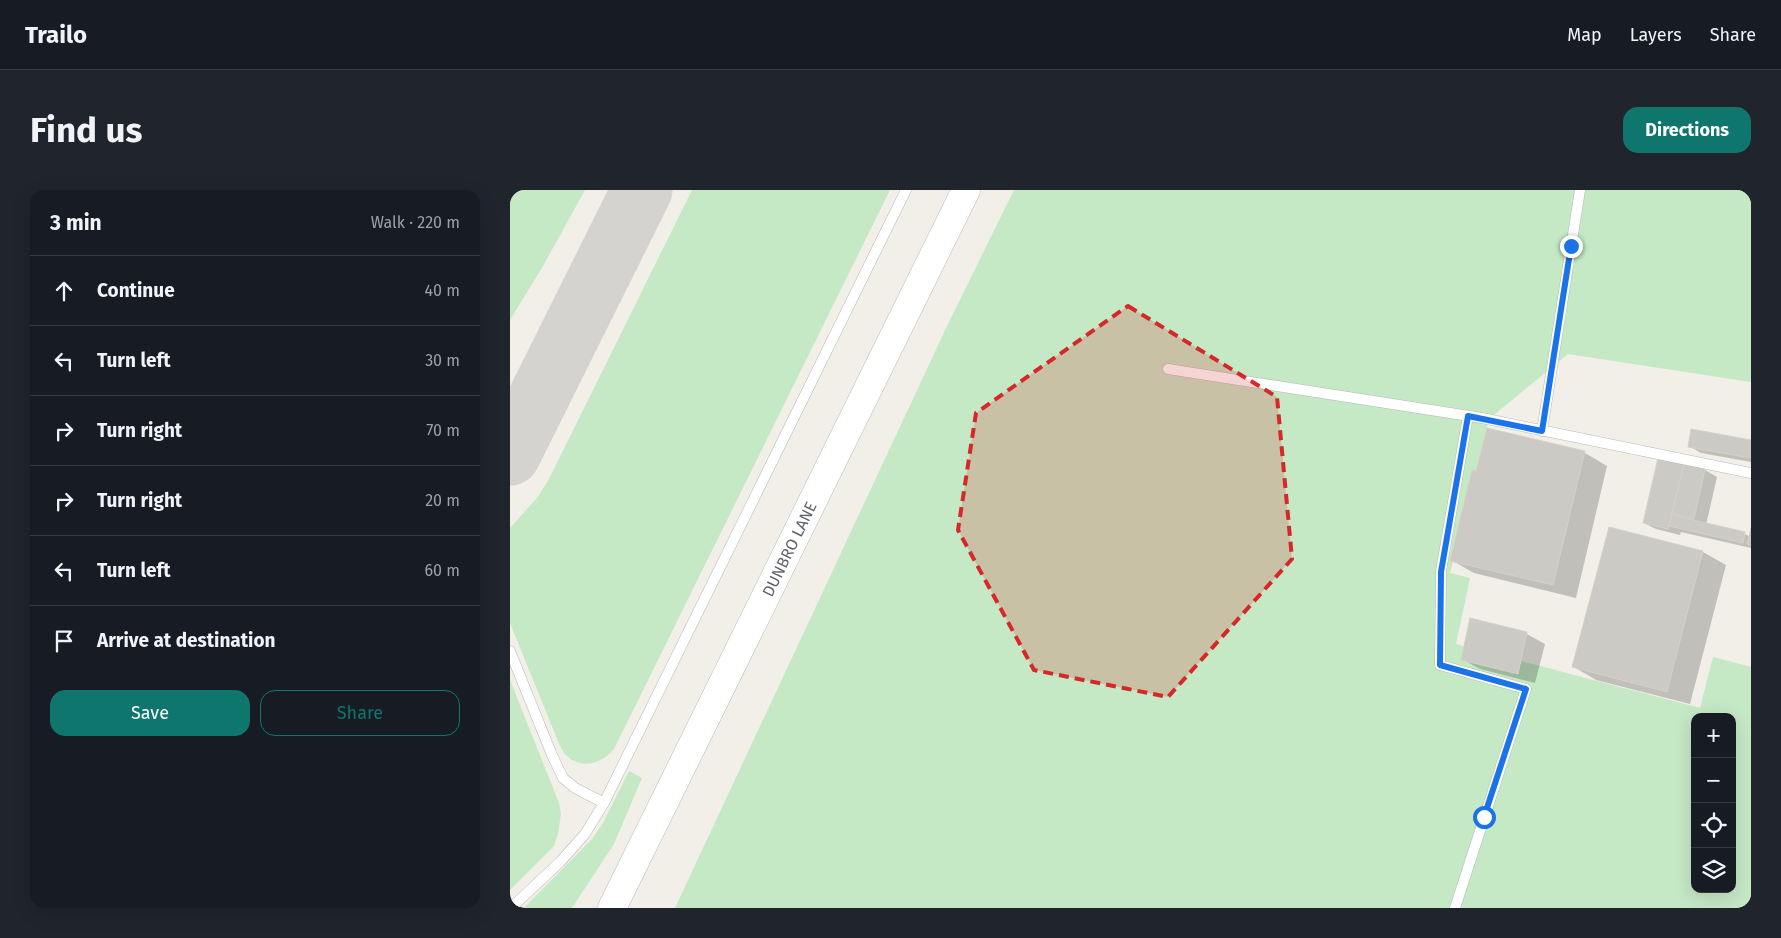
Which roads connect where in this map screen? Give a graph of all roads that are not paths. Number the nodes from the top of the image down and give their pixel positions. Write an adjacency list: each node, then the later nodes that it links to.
1 (906, 190): 9 (lane)
2 (966, 190): 11 (main road, DUNBRO LANE)
3 (1580, 190): 6 (lane)
4 (1168, 369): 5 (lane)
5 (1468, 416): 6 (lane); 12 (lane)
6 (1542, 431): 7 (lane)
7 (1751, 473)
8 (510, 651): 9 (lane)
9 (604, 803): 10 (lane)
10 (511, 908)
11 (612, 908)
12 (1455, 908)

